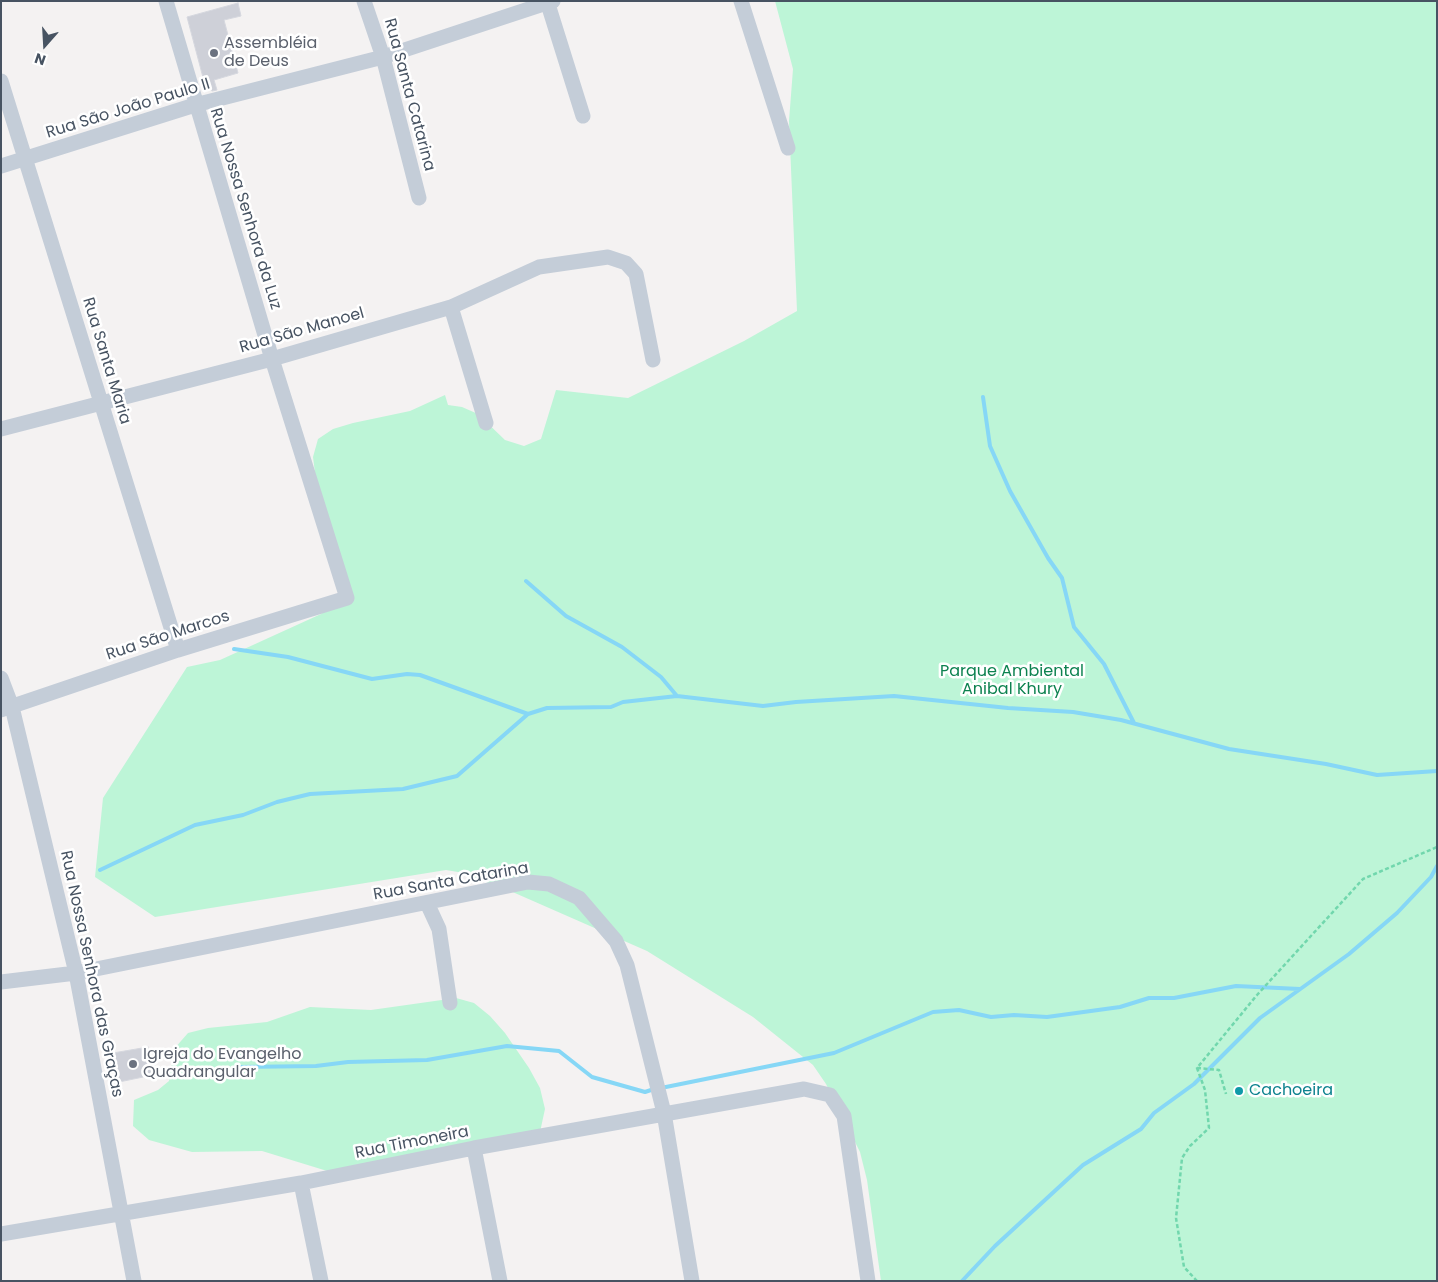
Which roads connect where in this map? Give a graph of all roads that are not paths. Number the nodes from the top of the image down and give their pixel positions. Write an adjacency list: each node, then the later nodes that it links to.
1 (166, 1): 7 (street, Rua Nossa Senhora da Luz)
2 (364, 1): 5 (street, Rua Santa Catarina)
3 (741, 1): 9 (street)
4 (549, 2): 5 (street, Rua São João Paulo II); 8 (street)
5 (383, 57): 7 (street, Rua São João Paulo II); 12 (street, Rua Santa Catarina)
6 (1, 81): 10 (street, Rua Santa Maria)
7 (196, 105): 10 (street, Rua São João Paulo II); 14 (street, Rua Nossa Senhora da Luz)
8 (583, 116)
9 (788, 148)
10 (25, 160): 11 (street, Rua São João Paulo II); 16 (street, Rua Santa Maria)
11 (1, 166)
12 (419, 198)
13 (451, 307): 14 (street, Rua São Manoel); 15 (street, Rua São Manoel); 17 (street)
14 (272, 359): 16 (street, Rua São Manoel); 19 (street, Rua Nossa Senhora da Luz)
15 (653, 360)
16 (101, 402): 18 (street, Rua São Manoel); 20 (street, Rua Santa Maria)
17 (486, 423)
18 (1, 429)
19 (347, 598): 20 (street, Rua São Marcos)
20 (178, 650): 22 (street, Rua São Marcos)
21 (1, 678): 22 (street, Rua Nossa Senhora das Graças)
22 (6, 709): 24 (street, Rua Nossa Senhora das Graças)
23 (427, 903): 24 (street, Rua Santa Catarina); 26 (street); 27 (street, Rua Santa Catarina)
24 (76, 972): 25 (street, Rua Santa Catarina); 30 (street, Rua Nossa Senhora das Graças)
25 (1, 982)
26 (450, 1003)
27 (664, 1113): 28 (street, Rua Timoneira); 35 (street, Rua Santa Catarina); 36 (street, Rua Timoneira)
28 (474, 1148): 29 (street, Rua Timoneira); 34 (street)
29 (301, 1183): 30 (street, Rua Timoneira); 33 (street)
30 (121, 1214): 31 (street, Rua Timoneira); 32 (street, Rua Nossa Senhora das Graças)
31 (1, 1234)
32 (134, 1281)
33 (321, 1281)
34 (500, 1281)
35 (692, 1281)
36 (868, 1281)

